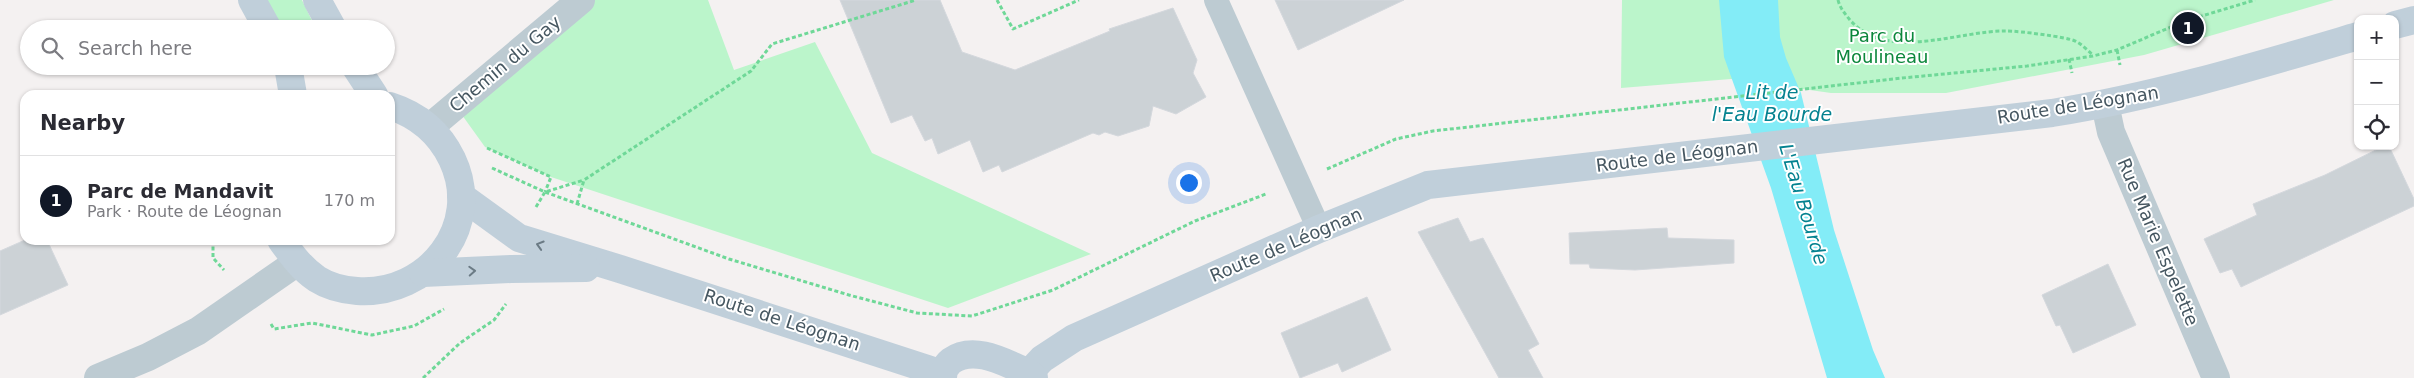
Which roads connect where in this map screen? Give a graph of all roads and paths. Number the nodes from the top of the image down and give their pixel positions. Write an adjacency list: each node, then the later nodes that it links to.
1 (252, 0): 10 (street)
2 (317, 0): 11 (street)
3 (581, 0): 22 (street, Chemin du Gay)
4 (916, 0): 25 (path)
5 (997, 0): 6 (path)
6 (1079, 0)
7 (1216, 0): 23 (lane)
8 (1838, 0): 15 (path)
9 (2255, 0): 15 (path)
10 (263, 20)
11 (328, 20)
12 (2414, 20): 13 (street)
13 (2399, 24)
14 (2354, 37): 20 (street, Route de Léognan)
15 (2093, 56): 23 (path)
16 (290, 75): 18 (street)
17 (362, 75): 19 (street)
18 (292, 90)
19 (371, 90)
20 (2105, 104): 26 (street, Route de Léognan); 34 (street, Rue Marie Espelette)
21 (395, 108): 22 (street)
22 (430, 127): 24 (street)
23 (1297, 181): 25 (path); 26 (lane)
24 (459, 183): 25 (path); 29 (street, Route de Léognan, one-way to 24); 30 (street)
25 (577, 204)
26 (1319, 228): 32 (street, Route de Léognan)
27 (284, 245): 28 (street)
28 (296, 263): 30 (street); 33 (street)
29 (620, 269): 30 (street, Route de Léognan, one-way to 29); 31 (street, Route de Léognan)
30 (423, 273)
31 (943, 376): 32 (street)
32 (1032, 376)
33 (98, 378)
34 (2216, 378)

